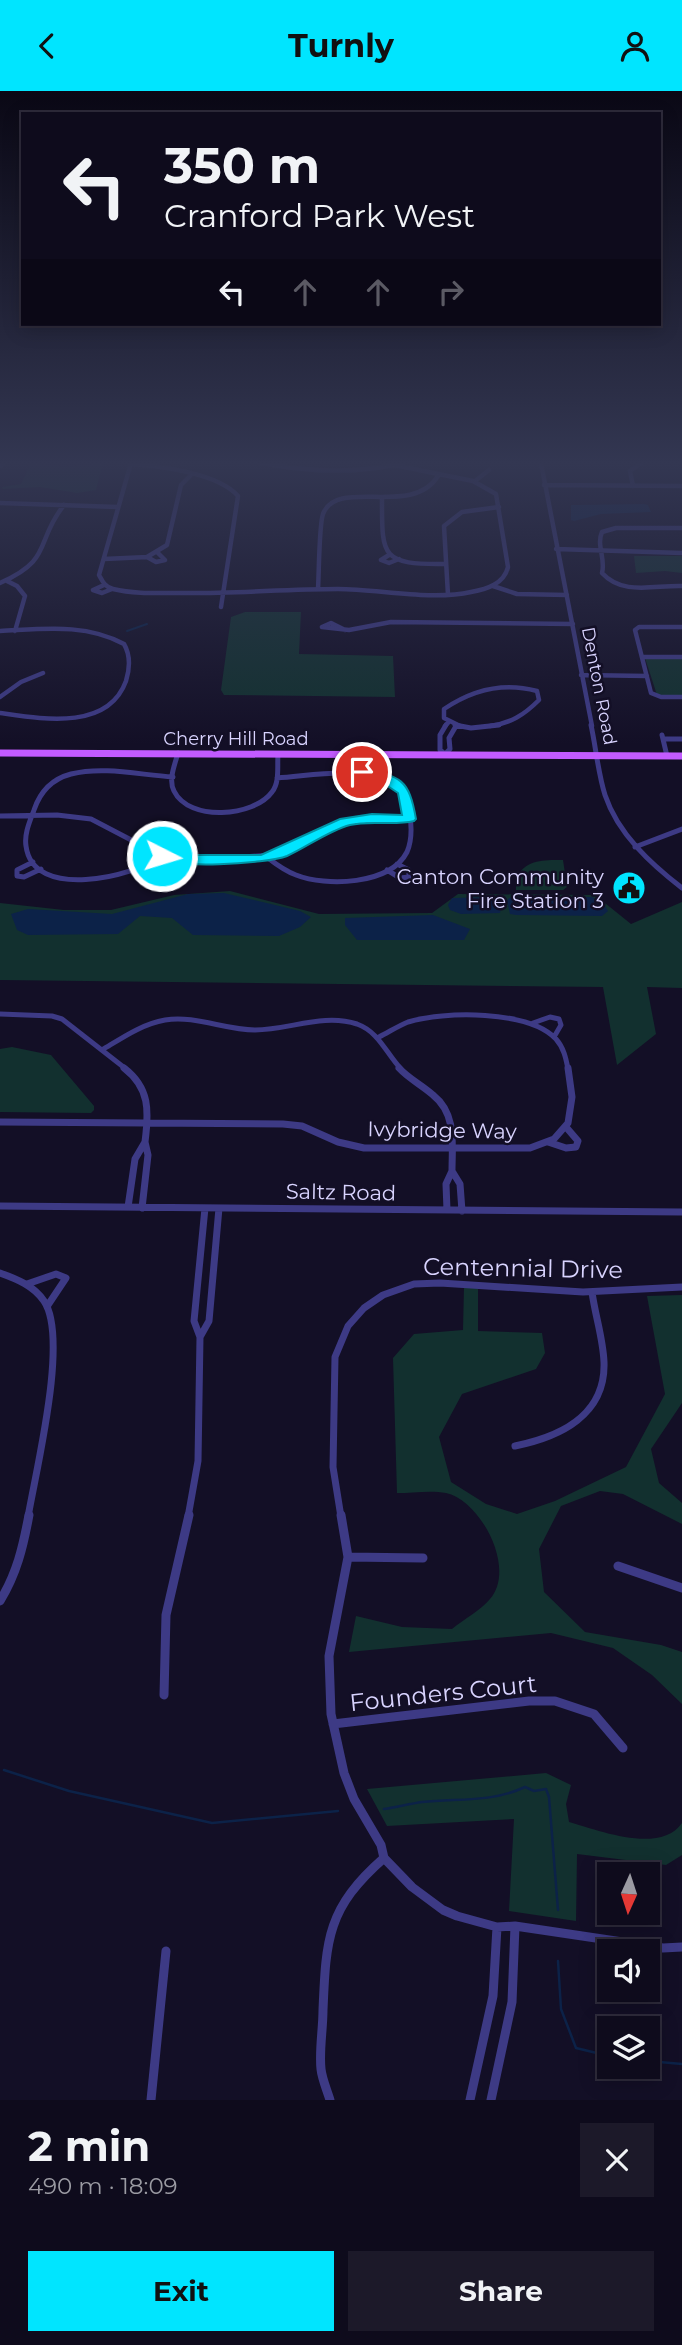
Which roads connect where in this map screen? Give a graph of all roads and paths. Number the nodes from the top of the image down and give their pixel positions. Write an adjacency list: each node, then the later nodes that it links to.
1 (40, 557): 15 (street)
2 (147, 557): 3 (street); 12 (street)
3 (161, 557)
4 (228, 557): 22 (street)
5 (320, 557): 21 (street)
6 (386, 557): 13 (street)
7 (393, 557): 13 (street)
8 (445, 557): 14 (street)
9 (506, 557): 18 (street)
10 (558, 557): 24 (street, Denton Road)
11 (603, 557): 19 (street)
12 (104, 559): 17 (street)
13 (398, 559): 14 (street)
14 (445, 564): 23 (street)
15 (7, 581): 16 (street); 30 (street)
16 (0, 583)
17 (104, 585): 20 (street); 20 (street)
18 (493, 586): 23 (street); 24 (street)
19 (682, 586)
20 (112, 589): 22 (street)
21 (318, 589): 22 (street); 23 (street)
22 (223, 593): 25 (street)
23 (447, 595)
24 (567, 595): 26 (street, Denton Road)
25 (221, 607)
26 (572, 622): 28 (street); 34 (street, Denton Road)
27 (682, 627): 31 (street)
28 (345, 630)
29 (0, 631): 30 (street)
30 (15, 631): 38 (street)
31 (642, 657): 32 (street); 35 (street)
32 (682, 657)
33 (43, 673): 36 (street)
34 (581, 675): 35 (street); 46 (street, Denton Road)
35 (647, 676): 37 (street)
36 (0, 697)
37 (682, 697)
38 (0, 713)
39 (448, 723): 40 (street); 40 (street); 45 (street)
40 (456, 726): 45 (street)
41 (682, 739): 47 (street)
42 (0, 753): 43 (main road, Cherry Hill Road)
43 (178, 753): 44 (main road, Cherry Hill Road); 49 (street)
44 (278, 754): 45 (main road, Cherry Hill Road); 50 (street)
45 (445, 754): 46 (main road, Cherry Hill Road)
46 (598, 755): 47 (main road, Cherry Hill Road); 55 (street, Denton Road)
47 (667, 756): 48 (main road, Cherry Hill Road)
48 (682, 757)
49 (173, 777): 50 (street); 52 (street)
50 (277, 778): 53 (street)
51 (0, 816): 52 (street)
52 (32, 816): 56 (street); 58 (street)
53 (409, 819): 57 (street); 59 (street)
54 (682, 829): 55 (street)
55 (635, 847): 62 (street, Denton Road)
56 (162, 856): 57 (street); 60 (street)
57 (268, 858): 61 (street)
58 (33, 862): 60 (street); 60 (street)
59 (397, 864): 61 (street); 61 (street)
60 (41, 869)
61 (387, 870)
62 (682, 888)
63 (0, 1014): 67 (street)
64 (533, 1023): 65 (street); 66 (street); 66 (street)
65 (379, 1037): 67 (street); 73 (street)
66 (554, 1037): 70 (street)
67 (102, 1050): 69 (street)
68 (0, 1122): 69 (street, Ivybridge Way)
69 (147, 1123): 71 (street); 73 (street, Ivybridge Way)
70 (566, 1127): 72 (street, Ivybridge Way); 72 (street)
71 (145, 1142): 76 (street); 77 (street)
72 (548, 1142): 73 (street, Ivybridge Way)
73 (452, 1149): 74 (street)
74 (452, 1171): 80 (street); 81 (street)
75 (0, 1206): 76 (street, Saltz Road)
76 (128, 1207): 77 (street, Saltz Road)
77 (142, 1208): 78 (street, Saltz Road)
78 (205, 1208): 79 (street, Saltz Road); 86 (street)
79 (219, 1208): 80 (street, Saltz Road); 87 (street)
80 (447, 1210): 81 (street, Saltz Road)
81 (462, 1211): 82 (street, Saltz Road)
82 (682, 1212)
83 (0, 1273): 84 (street)
84 (27, 1285): 89 (street); 89 (street)
85 (682, 1287): 88 (street, Centennial Drive)
86 (197, 1291): 87 (street); 90 (street)
87 (212, 1291): 90 (street)
88 (592, 1292): 91 (street); 92 (street, Centennial Drive)
89 (48, 1305): 96 (street)
90 (200, 1337): 97 (street)
91 (515, 1446)
92 (348, 1557): 93 (street); 98 (street, Centennial Drive)
93 (423, 1558)
94 (618, 1566): 95 (street)
95 (682, 1588)
96 (0, 1601)
97 (163, 1695)
98 (333, 1724): 99 (street, Founders Court); 100 (street, Centennial Drive)
99 (623, 1748)
100 (384, 1858): 102 (street, Centennial Drive); 106 (street)
101 (515, 1926): 102 (street); 103 (street); 108 (street)
102 (497, 1927): 107 (street)
103 (682, 1947)
104 (166, 1951): 105 (street)
105 (151, 2100)
106 (330, 2100)
107 (470, 2100)
108 (491, 2100)

